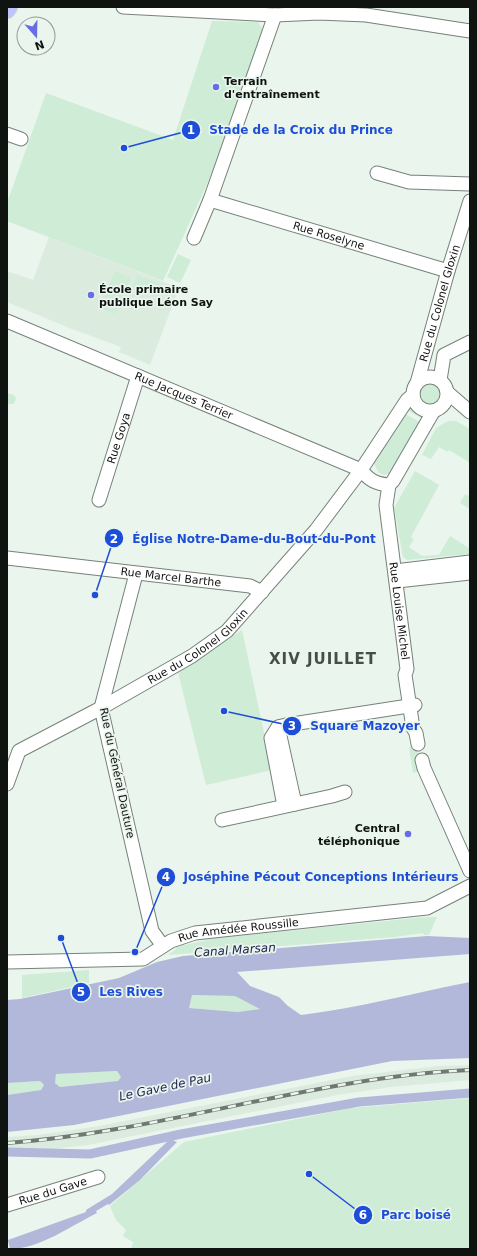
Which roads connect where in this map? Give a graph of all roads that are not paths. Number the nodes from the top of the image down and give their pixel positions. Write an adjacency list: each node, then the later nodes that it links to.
1 (9, 7): 3 (main road)
2 (123, 7): 5 (street)
3 (7, 10)
4 (319, 10): 5 (street); 6 (street)
5 (275, 15): 11 (street)
6 (470, 31)
7 (7, 134): 8 (street)
8 (21, 139)
9 (377, 173): 10 (street)
10 (470, 184)
11 (210, 200): 13 (street); 14 (street, Rue Roselyne)
12 (470, 201): 14 (street, Rue du Colonel Gloxin)
13 (194, 238)
14 (448, 271): 19 (street, Rue du Colonel Gloxin)
15 (7, 321): 17 (street, Rue Jacques Terrier)
16 (470, 342): 18 (street)
17 (138, 376): 22 (street, Rue Jacques Terrier); 24 (street, Rue Goya)
18 (440, 380): 19 (street); 20 (street)
19 (415, 389): 20 (street); 22 (street, Rue du Colonel Gloxin)
20 (442, 403): 21 (street); 23 (street)
21 (469, 411)
22 (361, 470): 23 (street); 30 (street, Rue du Colonel Gloxin)
23 (384, 485): 29 (street, Rue Louise Michel)
24 (99, 500)
25 (7, 558): 28 (street, Rue Marcel Barthe)
26 (470, 562): 29 (street)
27 (470, 573): 29 (street)
28 (136, 574): 30 (street, Rue Marcel Barthe); 32 (street, Rue du Général Dauture)
29 (396, 576): 31 (street, Rue Louise Michel)
30 (262, 592): 32 (street, Rue du Colonel Gloxin)
31 (412, 705): 33 (street, Rue Louise Michel); 37 (street)
32 (101, 708): 35 (street, Rue du Colonel Gloxin); 41 (street, Rue du Général Dauture)
33 (417, 739)
34 (422, 760): 39 (street)
35 (7, 784)
36 (345, 792): 37 (street)
37 (290, 805): 38 (street)
38 (222, 820)
39 (470, 871)
40 (470, 886): 41 (street, Rue Amédée Roussille)
41 (163, 946): 42 (street, Rue Amédée Roussille)
42 (7, 962)
43 (98, 1177): 44 (street, Rue du Gave)
44 (7, 1205)

